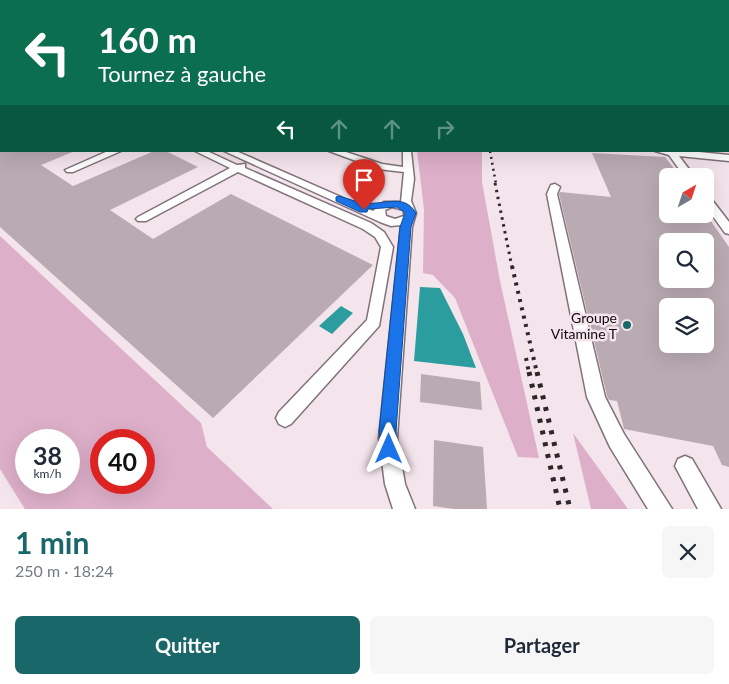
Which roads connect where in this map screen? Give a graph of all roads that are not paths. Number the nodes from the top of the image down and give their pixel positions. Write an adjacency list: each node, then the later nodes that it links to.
1 (115, 152): 11 (street)
2 (201, 152): 10 (street)
3 (230, 152): 8 (street)
4 (336, 152): 12 (street)
5 (407, 152): 12 (street)
6 (672, 152): 7 (street); 9 (street)
7 (729, 158)
8 (251, 162): 10 (street); 15 (street)
9 (683, 168)
10 (238, 169): 19 (street); 23 (street)
11 (70, 170)
12 (408, 170): 13 (street)
13 (408, 186): 16 (street); 18 (street)
14 (556, 187): 26 (street)
15 (339, 199): 16 (street); 20 (street)
16 (386, 204): 18 (street); 20 (street)
17 (714, 210): 21 (street)
18 (408, 213): 20 (street); 22 (street)
19 (142, 219)
20 (384, 219): 22 (street)
21 (729, 230)
22 (406, 242): 25 (street)
23 (285, 418)
24 (685, 466): 27 (street)
25 (404, 509)
26 (661, 509)
27 (710, 509)

